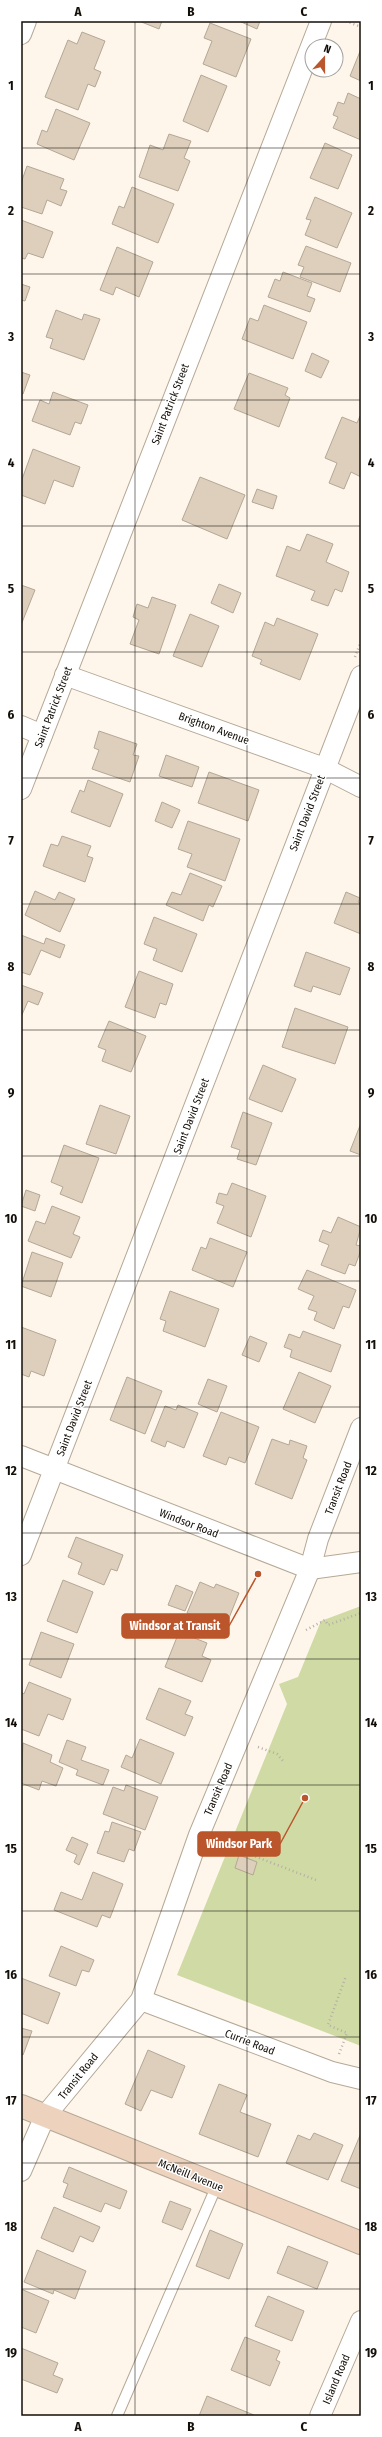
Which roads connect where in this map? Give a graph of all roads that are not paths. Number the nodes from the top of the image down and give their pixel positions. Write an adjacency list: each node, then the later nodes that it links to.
1 (26, 21): 3 (street)
2 (321, 21): 4 (street, Saint Patrick Street)
3 (21, 34)
4 (66, 675): 7 (street, Saint Patrick Street); 8 (street, Brighton Avenue)
5 (361, 676): 8 (street, Saint David Street)
6 (21, 726): 7 (street)
7 (42, 735): 10 (street, Saint Patrick Street)
8 (324, 768): 9 (street, Brighton Avenue); 13 (street, Saint David Street)
9 (361, 787)
10 (21, 789)
11 (361, 1428): 16 (street, Transit Road)
12 (21, 1456): 13 (street, Windsor Road)
13 (54, 1470): 14 (street, Saint David Street); 16 (street, Windsor Road)
14 (21, 1555)
15 (361, 1562): 16 (street, Windsor Road)
16 (310, 1569): 17 (street, Transit Road)
17 (141, 2000): 18 (street, Currie Road); 20 (street, Transit Road)
18 (361, 2079)
19 (21, 2106): 20 (street, McNeill Avenue)
20 (45, 2116): 21 (street, Transit Road); 22 (street, McNeill Avenue)
21 (21, 2171)
22 (217, 2185): 23 (street, McNeill Avenue); 25 (lane)
23 (361, 2242)
24 (361, 2321): 26 (street, Island Road)
25 (118, 2416)
26 (320, 2416)

